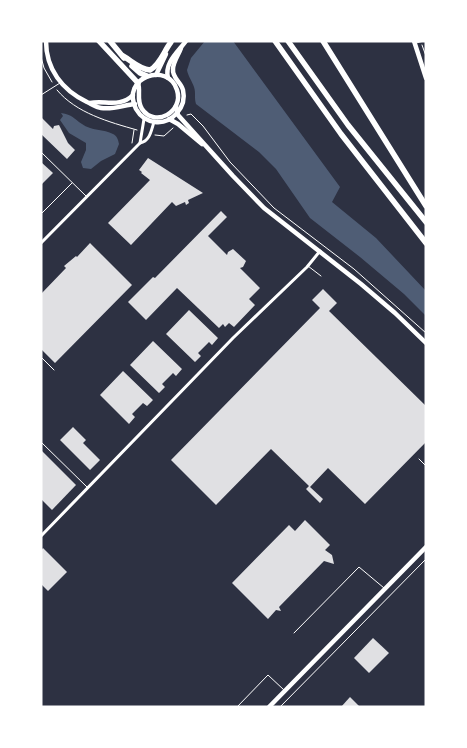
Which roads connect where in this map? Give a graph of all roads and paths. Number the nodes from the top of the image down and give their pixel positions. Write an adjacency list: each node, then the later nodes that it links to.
1 (46, 41): 18 (main road)
2 (99, 41): 19 (highway)
3 (110, 41): 12 (highway)
4 (186, 41): 11 (main road)
5 (275, 41): 44 (highway)
6 (288, 41): 42 (highway)
7 (323, 41): 40 (highway)
8 (171, 42): 12 (highway); 14 (main road)
9 (414, 42): 10 (lane); 17 (main road)
10 (423, 42): 13 (path)
11 (181, 48): 16 (main road); 26 (main road)
12 (123, 56): 15 (highway)
13 (426, 56)
14 (156, 75): 15 (main road); 16 (main road)
15 (147, 76): 19 (main road)
16 (168, 78): 25 (main road)
17 (426, 78)
18 (60, 83): 20 (lane); 22 (main road)
19 (138, 83): 21 (main road); 24 (main road)
20 (41, 95)
21 (133, 95): 22 (main road); 23 (main road)
22 (90, 103): 23 (main road)
23 (134, 104): 24 (main road); 28 (main road)
24 (140, 106): 30 (main road)
25 (176, 106): 26 (main road); 30 (main road)
26 (178, 112): 29 (main road); 37 (main road)
27 (186, 116): 48 (path)
28 (144, 118): 30 (main road); 34 (street)
29 (169, 119): 30 (main road); 37 (main road)
30 (155, 120): 34 (street)
31 (176, 126): 33 (path)
32 (134, 129): 35 (path)
33 (154, 135)
34 (140, 143): 35 (street)
35 (132, 151): 39 (street)
36 (41, 152): 38 (lane)
37 (212, 152): 45 (main road)
38 (72, 183): 39 (lane); 41 (lane)
39 (87, 197): 43 (street)
40 (426, 206)
41 (41, 214)
42 (426, 222)
43 (41, 243)
44 (426, 243)
45 (320, 251): 46 (street); 49 (main road)
46 (308, 266): 47 (lane); 55 (street)
47 (321, 276)
48 (426, 333)
49 (426, 343)
50 (41, 357): 51 (lane)
51 (54, 370)
52 (41, 442): 55 (lane)
53 (419, 460): 54 (lane)
54 (426, 466)
55 (88, 487): 56 (street)
56 (42, 535)
57 (426, 547): 59 (main road)
58 (426, 558): 64 (path)
59 (384, 589): 60 (lane); 61 (main road)
60 (294, 633)
61 (285, 691): 62 (lane); 63 (main road)
62 (237, 707)
63 (269, 707)
64 (280, 707)

